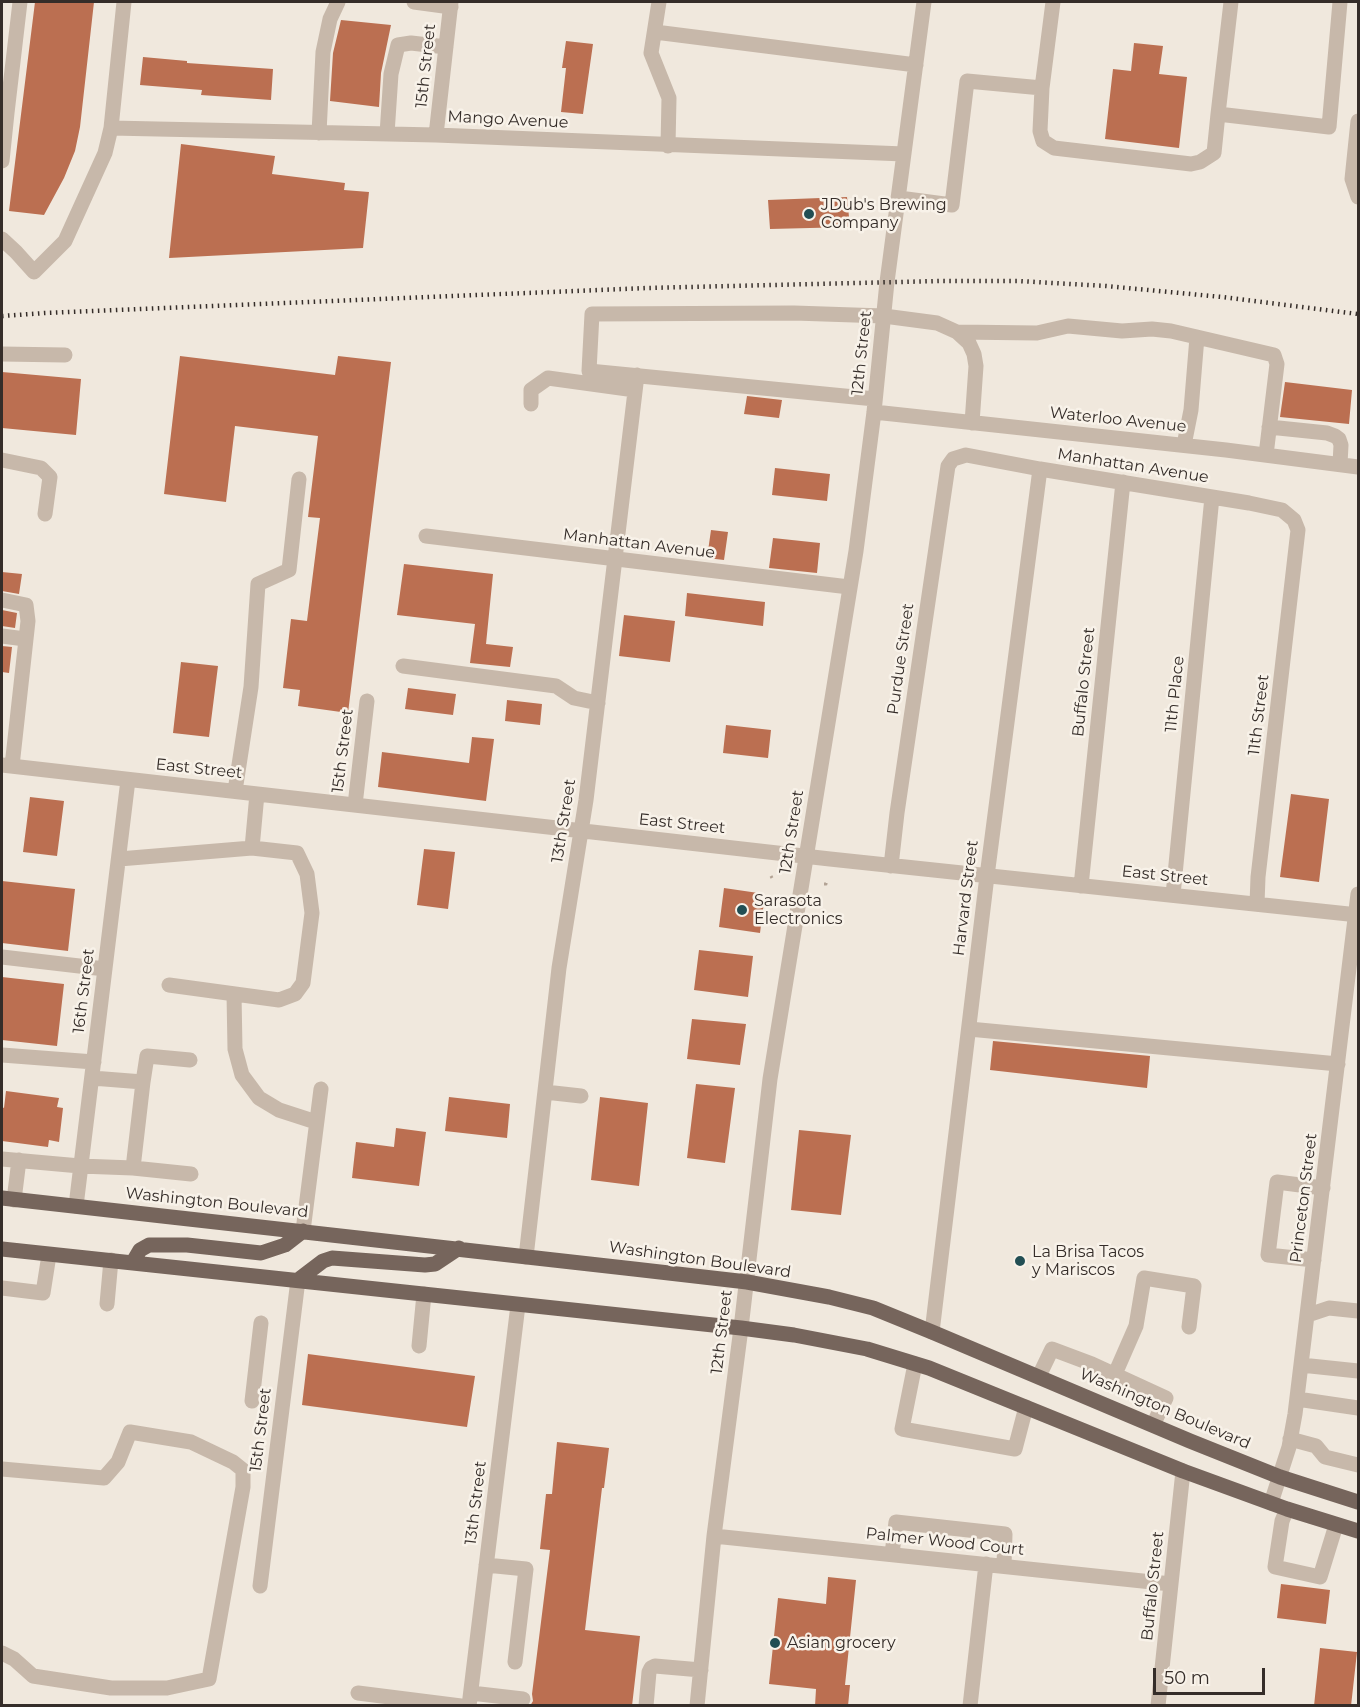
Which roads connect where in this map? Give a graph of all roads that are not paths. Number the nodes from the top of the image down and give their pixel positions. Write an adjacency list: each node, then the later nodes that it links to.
1 (20, 2): 13 (street)
2 (124, 2): 19 (street)
3 (338, 2): 20 (street)
4 (414, 2): 10 (street)
5 (659, 2): 11 (street)
6 (924, 2): 14 (street, 12th Street)
7 (1053, 2): 15 (street)
8 (1231, 2): 17 (street)
9 (1340, 2): 17 (street)
10 (451, 4): 12 (street, 15th Street)
11 (655, 32): 14 (street); 23 (street)
12 (446, 47): 21 (street); 22 (street, 15th Street)
13 (7, 61): 16 (street)
14 (916, 65): 24 (street, 12th Street)
15 (1042, 88): 17 (street); 27 (street)
16 (4, 113): 25 (street)
17 (1218, 114)
18 (1359, 121): 26 (street)
19 (111, 128): 20 (street, Mango Avenue); 28 (street)
20 (319, 133): 21 (street, Mango Avenue)
21 (387, 134): 22 (street, Mango Avenue)
22 (436, 135): 23 (street, Mango Avenue)
23 (668, 146): 24 (street, Mango Avenue)
24 (904, 154): 27 (street, 12th Street)
25 (2, 161)
26 (1359, 197)
27 (898, 198): 29 (street, 12th Street)
28 (2, 239)
29 (884, 316): 30 (street); 34 (street); 36 (street, 12th Street)
30 (957, 332): 31 (street); 37 (street)
31 (1197, 337): 38 (street); 39 (street)
32 (2, 354): 33 (street)
33 (64, 355)
34 (636, 382): 35 (street); 36 (street, Waterloo Avenue); 52 (street, 13th Street)
35 (531, 404)
36 (874, 405): 37 (street, Waterloo Avenue); 53 (street, 12th Street)
37 (972, 423): 39 (street, Waterloo Avenue)
38 (1269, 427): 40 (street); 43 (street)
39 (1184, 445): 40 (street, Waterloo Avenue)
40 (1266, 455): 43 (street, Waterloo Avenue)
41 (953, 459): 45 (street, Manhattan Avenue); 69 (street, Purdue Street)
42 (2, 460): 49 (street)
43 (1340, 464): 44 (street, Waterloo Avenue)
44 (1359, 467)
45 (1040, 469): 47 (street, Manhattan Avenue); 70 (street, Harvard Street)
46 (299, 479): 62 (street)
47 (1123, 482): 48 (street, Manhattan Avenue); 71 (street, Buffalo Street)
48 (1212, 496): 50 (street, Manhattan Avenue); 73 (street, 11th Place)
49 (45, 514)
50 (1298, 530): 74 (street, 11th Street)
51 (426, 536): 52 (street, Manhattan Avenue)
52 (614, 559): 53 (street, Manhattan Avenue); 59 (street, 13th Street)
53 (849, 587): 67 (street, 12th Street)
54 (2, 600): 56 (street)
55 (2, 636): 56 (street)
56 (26, 639): 60 (street)
57 (403, 666): 59 (street)
58 (367, 702): 64 (street, 15th Street)
59 (598, 703): 65 (street, 13th Street)
60 (7, 766): 61 (street, East Street)
61 (128, 780): 62 (street, East Street); 68 (street, 16th Street)
62 (235, 791): 63 (street, East Street)
63 (257, 794): 64 (street, East Street); 66 (street)
64 (355, 805): 65 (street, East Street)
65 (582, 831): 67 (street, East Street); 88 (street, 13th Street)
66 (252, 848): 68 (street); 79 (street)
67 (806, 856): 69 (street, East Street); 108 (street, 12th Street)
68 (119, 859): 77 (street, 16th Street)
69 (891, 866): 70 (street, East Street)
70 (987, 876): 71 (street, East Street); 80 (street, Harvard Street)
71 (1081, 886): 73 (street, East Street)
72 (1359, 894): 75 (street, Princeton Street)
73 (1173, 895): 74 (street, East Street)
74 (1257, 904): 75 (street, East Street)
75 (1357, 915): 84 (street, Princeton Street)
76 (2, 957): 77 (street)
77 (105, 969): 83 (street, 16th Street)
78 (169, 985): 79 (street)
79 (234, 994): 90 (street)
80 (969, 1029): 84 (street); 118 (street, Harvard Street)
81 (2, 1055): 83 (street)
82 (190, 1060): 86 (street)
83 (94, 1062): 85 (street, 16th Street)
84 (1338, 1064): 96 (street, Princeton Street)
85 (92, 1078): 86 (street); 93 (street, 16th Street)
86 (143, 1082): 94 (street)
87 (321, 1089): 90 (street)
88 (545, 1092): 89 (street); 103 (street, 13th Street)
89 (581, 1096)
90 (316, 1122): 99 (street)
91 (2, 1159): 92 (street)
92 (19, 1160): 93 (street); 97 (street)
93 (80, 1166): 94 (street); 98 (street, 16th Street)
94 (133, 1168): 95 (street)
95 (191, 1174)
96 (1323, 1188): 105 (street, Princeton Street); 105 (street)
97 (8, 1199): 98 (main road, Washington Boulevard)
98 (76, 1206): 99 (main road, Washington Boulevard)
99 (303, 1231): 100 (main road, Washington Boulevard); 106 (main road)
100 (459, 1248): 103 (main road, Washington Boulevard); 107 (main road)
101 (2, 1249): 102 (main road)
102 (49, 1255): 104 (main road); 109 (street)
103 (526, 1257): 108 (main road, Washington Boulevard)
104 (111, 1260): 106 (main road); 111 (street)
105 (1314, 1260): 114 (street, Princeton Street)
106 (133, 1262): 107 (main road)
107 (298, 1280): 110 (main road); 146 (street, 15th Street)
108 (747, 1282): 117 (street, 12th Street); 118 (main road, Washington Boulevard)
109 (2, 1288)
110 (424, 1294): 112 (main road); 119 (street)
111 (107, 1304)
112 (518, 1305): 117 (main road); 142 (street, 13th Street)
113 (1359, 1311): 114 (street)
114 (1308, 1315): 121 (street, Princeton Street)
115 (261, 1323): 126 (street)
116 (1189, 1327): 123 (street)
117 (741, 1328): 120 (main road); 140 (street, 12th Street)
118 (932, 1332): 124 (main road, Washington Boulevard)
119 (419, 1346)
120 (915, 1364): 127 (main road); 127 (street)
121 (1301, 1365): 122 (street); 125 (street, Princeton Street)
122 (1359, 1371)
123 (1115, 1374): 124 (street); 129 (street)
124 (1039, 1376): 129 (main road, Washington Boulevard)
125 (1297, 1399): 128 (street); 130 (street, Princeton Street)
126 (252, 1401)
127 (1026, 1407): 133 (main road)
128 (1359, 1408)
129 (1153, 1425): 134 (main road, Washington Boulevard)
130 (1290, 1439): 131 (street); 134 (street, Princeton Street)
131 (1359, 1465)
132 (2, 1469): 147 (street)
133 (1183, 1471): 136 (main road); 145 (street, Buffalo Street)
134 (1280, 1477): 135 (main road, Washington Boulevard); 136 (street, Princeton Street)
135 (1358, 1502)
136 (1271, 1503): 137 (main road)
137 (1287, 1509): 138 (main road); 138 (street)
138 (1336, 1525): 139 (main road)
139 (1359, 1531)
140 (714, 1536): 141 (street, Palmer Wood Court); 149 (street, 12th Street)
141 (892, 1554): 143 (street, Palmer Wood Court); 144 (street)
142 (486, 1564): 148 (street); 151 (street, 13th Street)
143 (986, 1564): 144 (street, Palmer Wood Court); 156 (street)
144 (1004, 1566): 145 (street, Palmer Wood Court)
145 (1171, 1584): 157 (street, Buffalo Street)
146 (260, 1586)
147 (2, 1653)
148 (515, 1662)
149 (701, 1670): 154 (street); 155 (street, 12th Street)
150 (358, 1693): 153 (street)
151 (470, 1699): 152 (street)
152 (523, 1699)
153 (461, 1706)
154 (646, 1706)
155 (698, 1706)
156 (970, 1706)
157 (1158, 1706)

